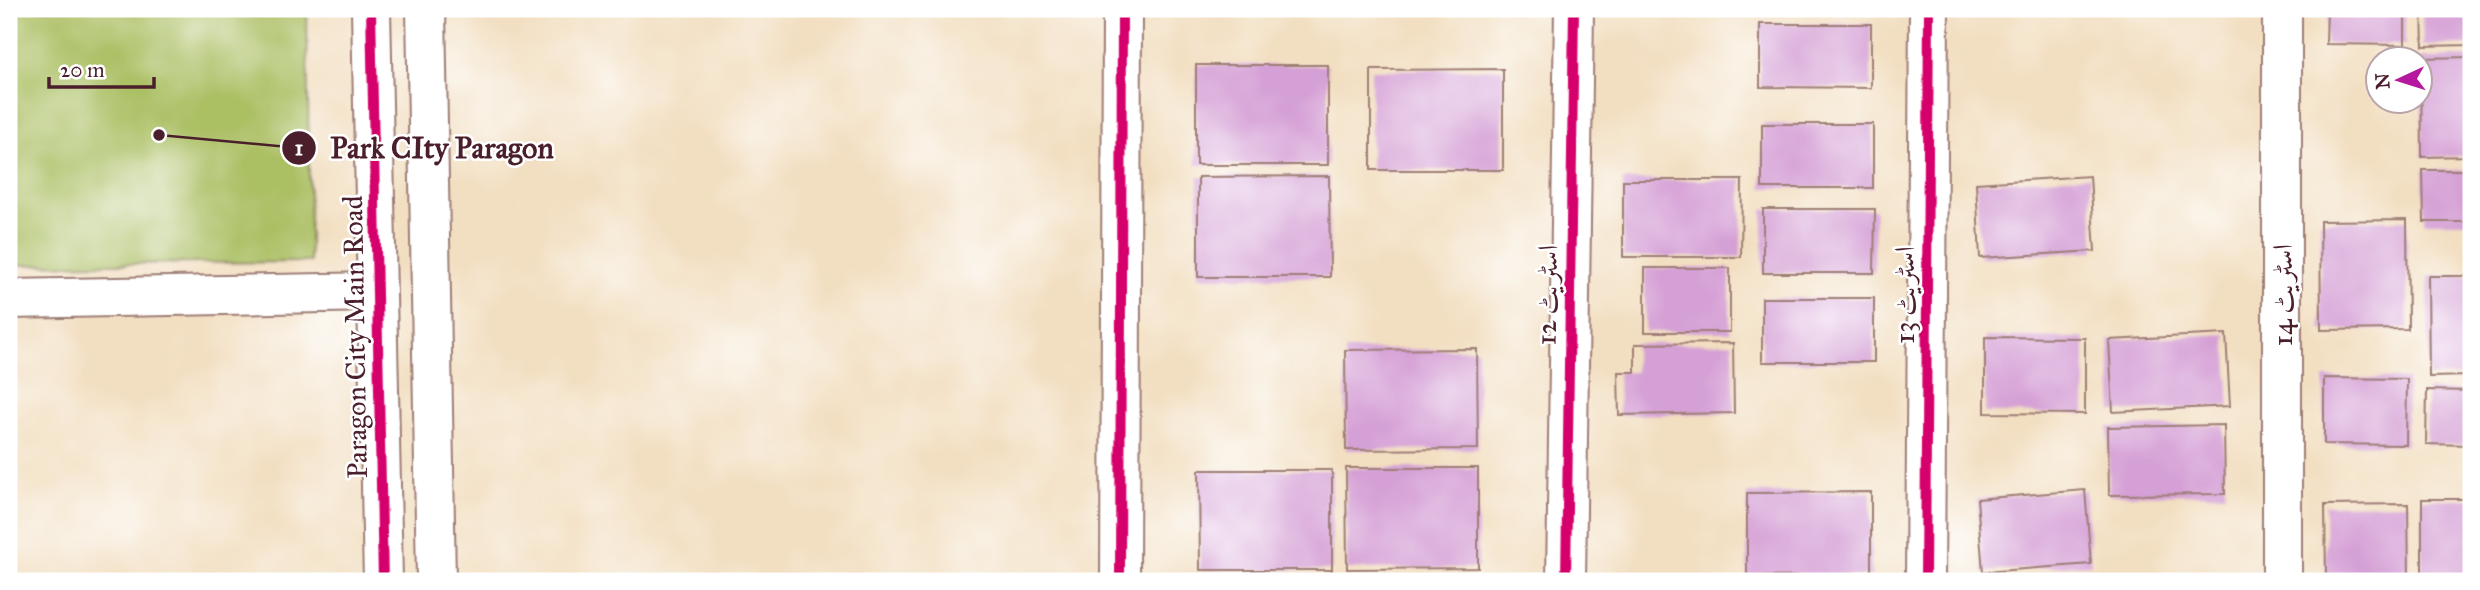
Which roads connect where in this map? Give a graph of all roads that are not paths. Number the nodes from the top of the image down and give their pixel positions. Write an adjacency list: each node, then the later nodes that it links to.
1 (371, 9): 7 (street, Paragon City Main Road)
2 (426, 9): 10 (street)
3 (1122, 9): 11 (street)
4 (1574, 9): 12 (street, اسٹریٹ 12)
5 (1928, 9): 13 (street, اسٹریٹ 13)
6 (2283, 9): 14 (street, اسٹریٹ 14)
7 (376, 292): 8 (street); 9 (street, Paragon City Main Road)
8 (9, 299)
9 (383, 581)
10 (436, 581)
11 (1120, 581)
12 (1566, 581)
13 (1925, 581)
14 (2282, 581)

